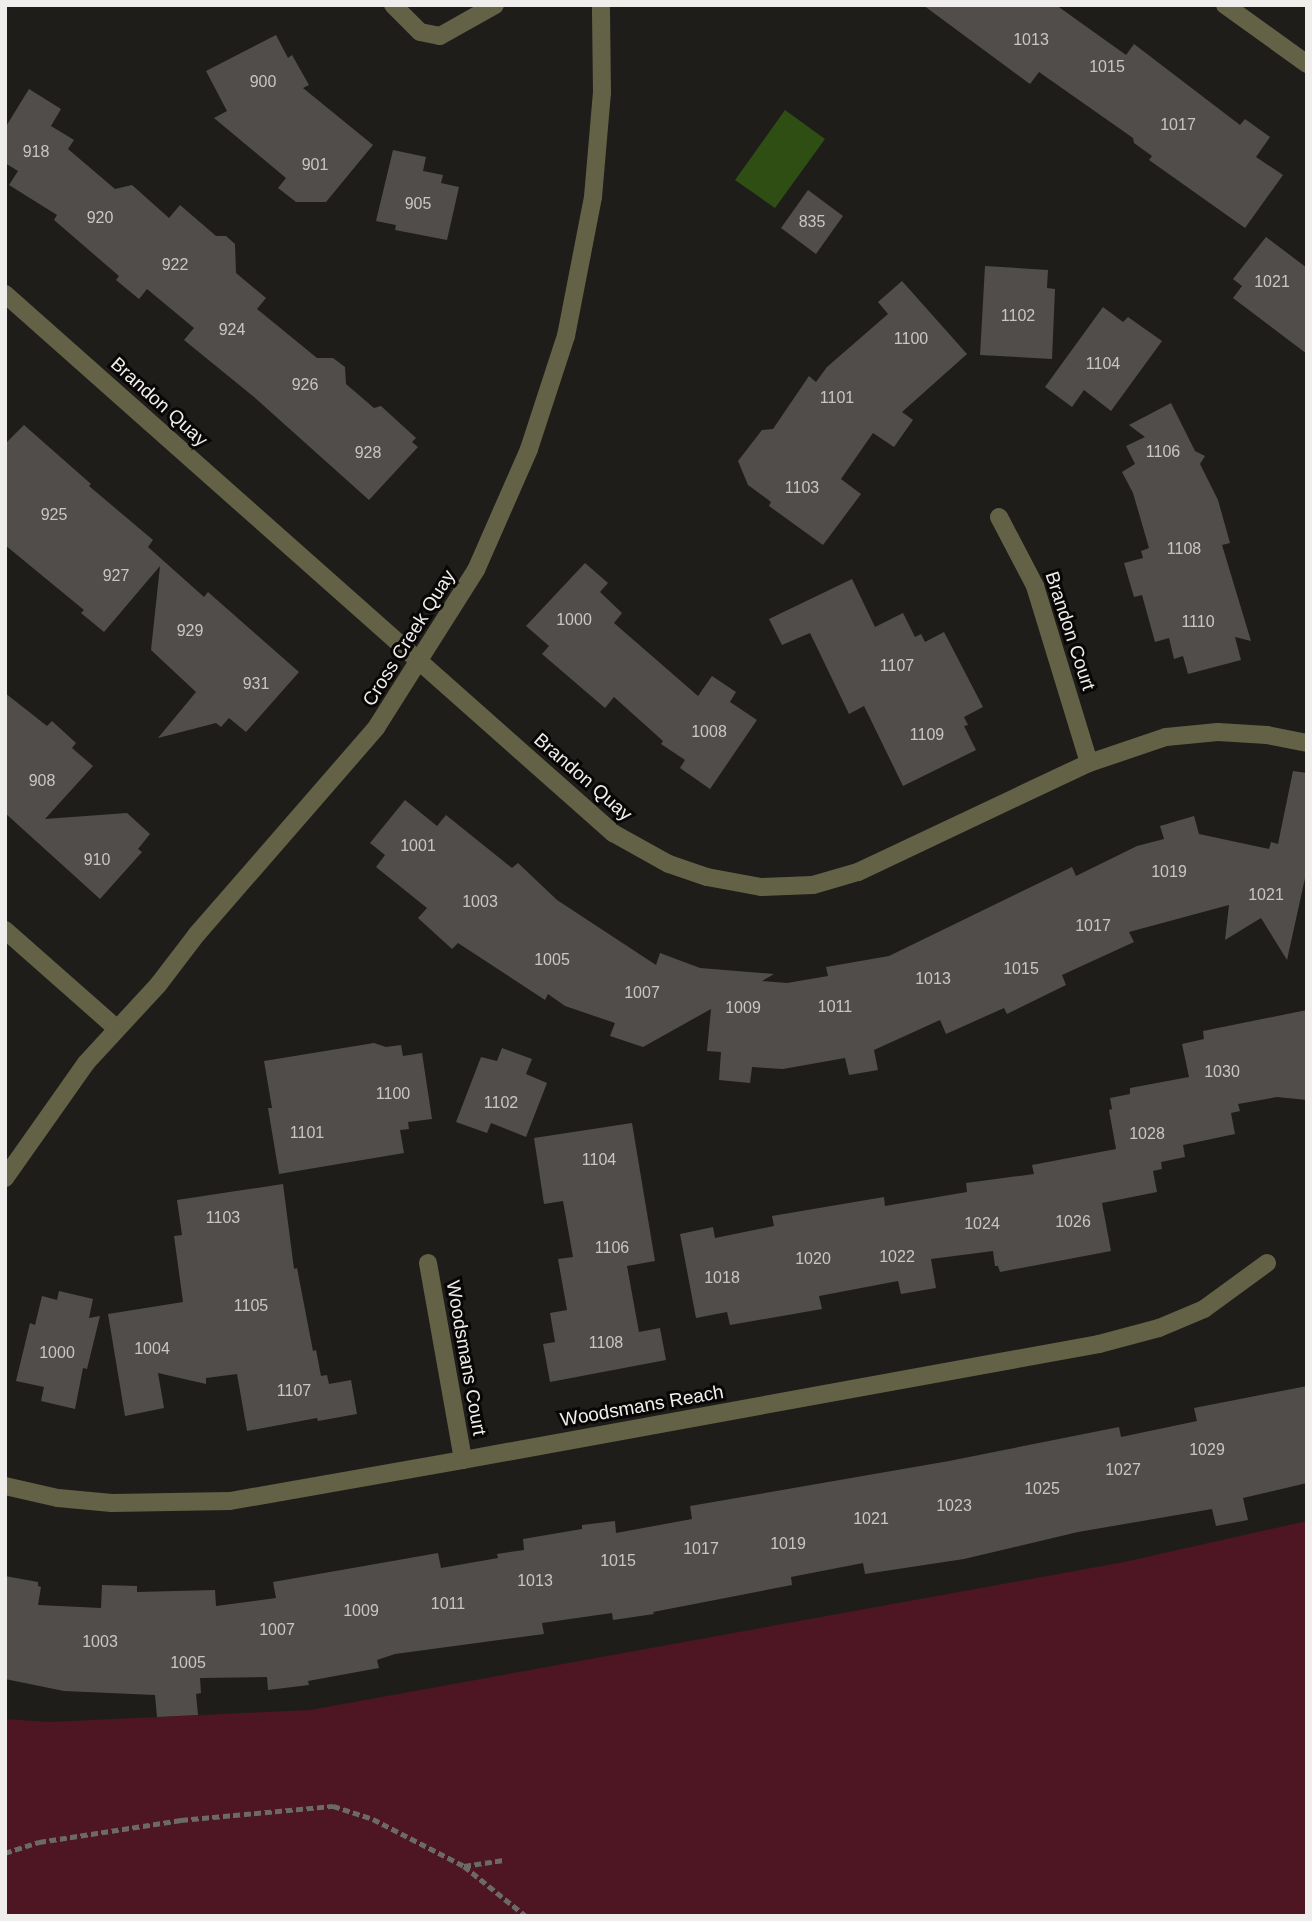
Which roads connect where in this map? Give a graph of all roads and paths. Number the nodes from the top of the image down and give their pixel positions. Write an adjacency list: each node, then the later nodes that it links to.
1 (393, 5): 2 (street)
2 (495, 5)
3 (601, 5): 8 (street, Cross Creek Quay)
4 (1225, 5): 5 (street)
5 (1307, 64)
6 (5, 294): 8 (street, Brandon Quay)
7 (999, 517): 10 (street, Brandon Court)
8 (420, 661): 10 (street, Brandon Quay); 12 (street, Cross Creek Quay)
9 (1307, 743): 10 (street, Brandon Quay)
10 (1089, 763)
11 (5, 930): 12 (street)
12 (116, 1028): 13 (street, Cross Creek Quay)
13 (5, 1178)
14 (428, 1263): 16 (street, Woodsmans Court)
15 (1267, 1263): 16 (street, Woodsmans Reach)
16 (463, 1461): 17 (street, Woodsmans Reach)
17 (5, 1486)
18 (5, 1853): 20 (path)
19 (504, 1860): 20 (path)
20 (464, 1866): 21 (path)
21 (526, 1916)

